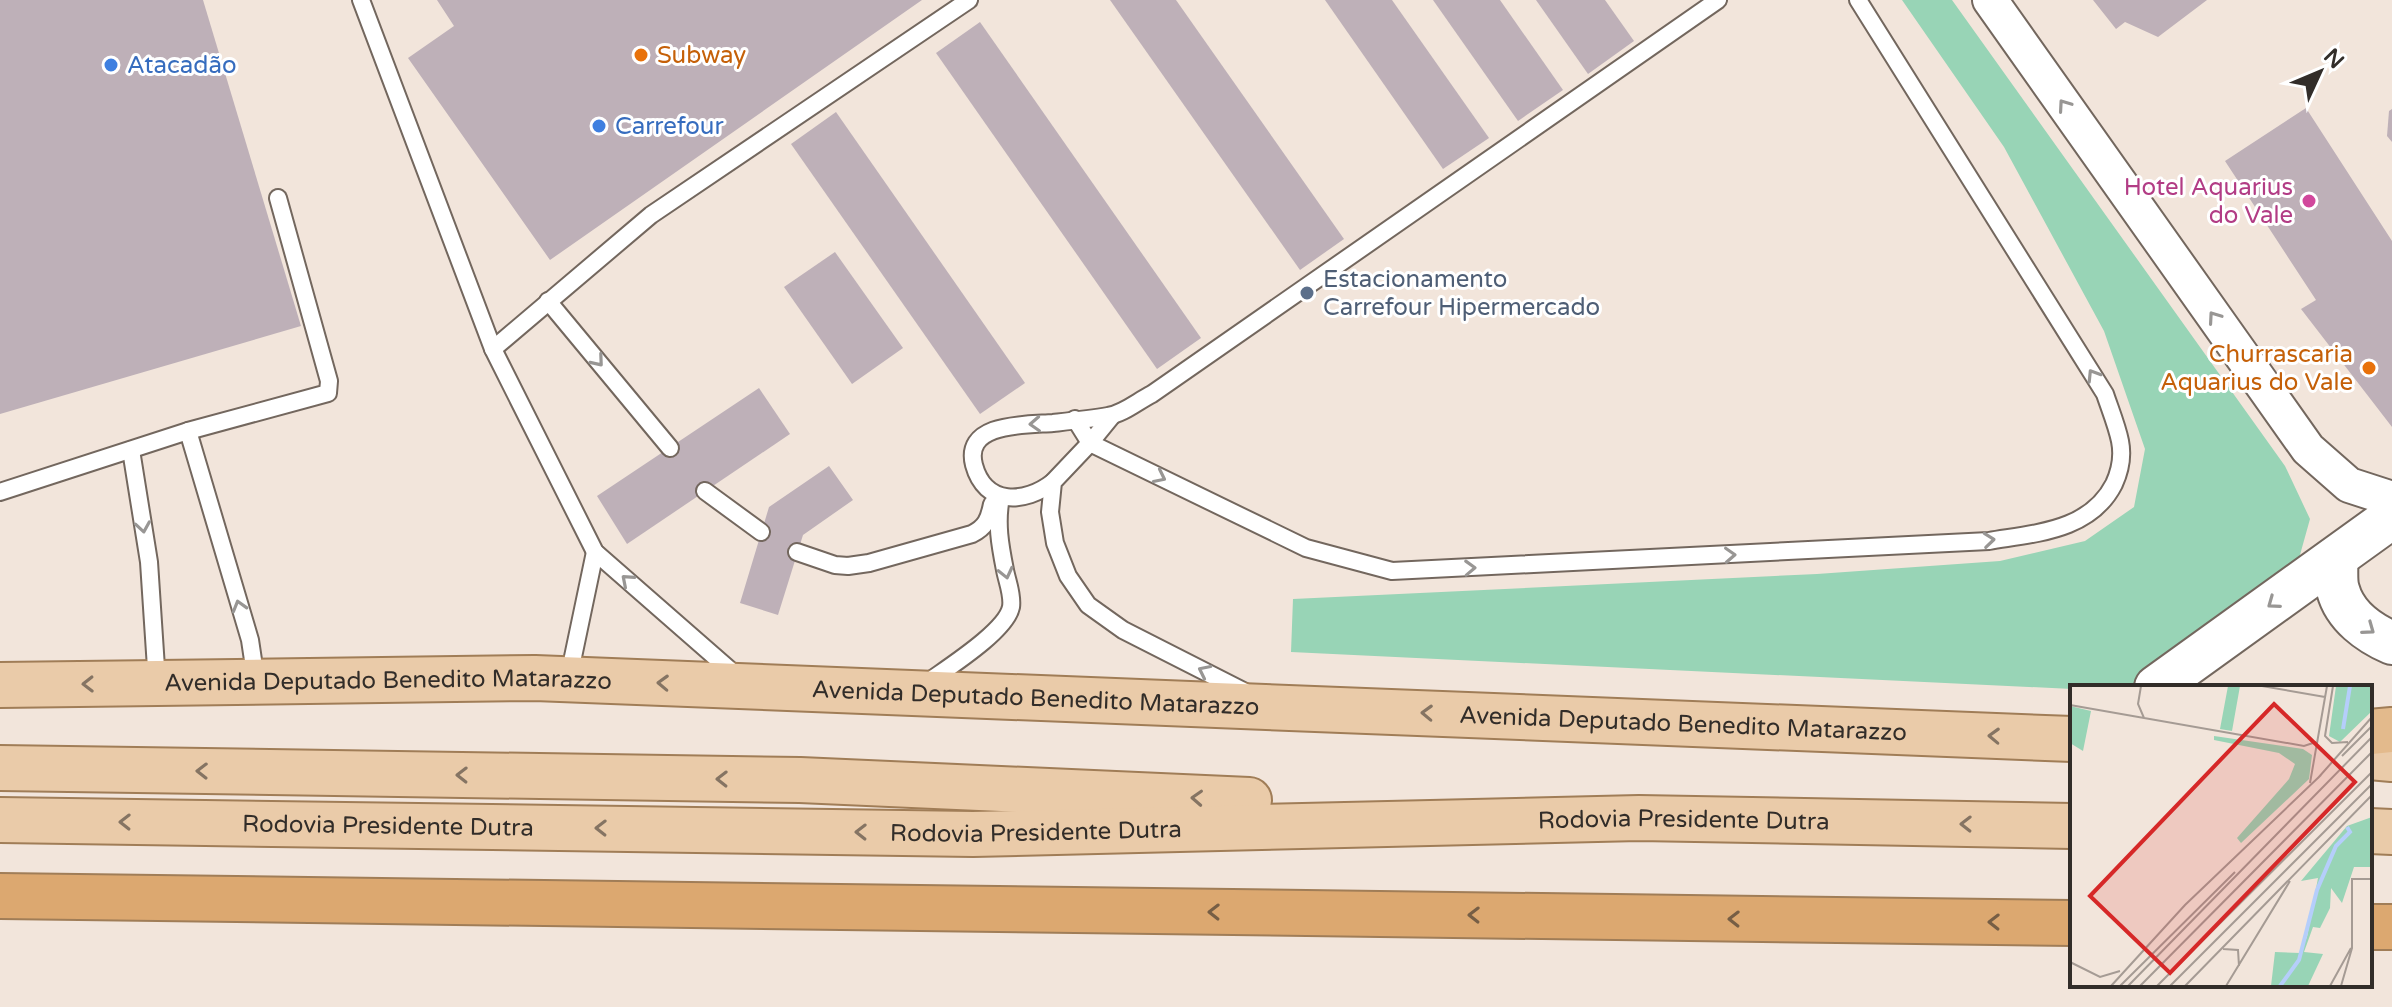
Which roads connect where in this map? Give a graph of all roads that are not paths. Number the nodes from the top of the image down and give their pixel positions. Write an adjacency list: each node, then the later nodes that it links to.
1 (361, 0): 8 (lane)
2 (969, 0): 7 (lane)
3 (1718, 0): 9 (lane)
4 (1858, 0): 12 (lane, one-way to 4)
5 (1990, 0): 19 (street, one-way to 5)
6 (278, 198): 11 (lane)
7 (548, 301): 8 (lane); 13 (lane, one-way to 13)
8 (493, 349): 22 (lane)
9 (1112, 416): 10 (lane); 12 (lane)
10 (1075, 419): 12 (lane); 18 (lane, one-way to 18)
11 (188, 431): 14 (lane); 27 (lane, one-way to 11)
12 (1090, 443): 15 (lane)
13 (670, 448)
14 (131, 450): 17 (lane); 28 (lane, one-way to 28)
15 (1053, 482): 18 (lane); 33 (lane, one-way to 15)
16 (705, 491): 21 (lane)
17 (0, 492)
18 (998, 496): 23 (lane); 32 (lane, one-way to 32)
19 (2392, 499)
20 (2392, 517): 24 (street)
21 (761, 532)
22 (595, 552): 26 (lane); 31 (lane, one-way to 22)
23 (797, 552)
24 (2336, 558): 25 (street, one-way to 25); 30 (street, one-way to 30)
25 (2392, 643)
26 (569, 679): 27 (main road, Avenida Deputado Benedito Matarazzo); 31 (main road, Avenida Deputado Benedito Matarazzo, one-way to 26)
27 (257, 682): 28 (main road, Avenida Deputado Benedito Matarazzo)
28 (157, 683): 29 (main road, Avenida Deputado Benedito Matarazzo, one-way to 29)
29 (0, 685)
30 (2159, 685)
31 (749, 686): 32 (main road, Avenida Deputado Benedito Matarazzo)
32 (912, 693): 33 (main road, Avenida Deputado Benedito Matarazzo)
33 (1273, 707): 36 (main road, Avenida Deputado Benedito Matarazzo, one-way to 33)
34 (2392, 730): 35 (highway)
35 (2372, 732)
36 (2070, 739)
37 (2372, 757): 38 (main road)
38 (2392, 759)
39 (0, 768): 40 (main road, one-way to 39)
40 (1639, 818): 41 (main road, Rodovia Presidente Dutra, one-way to 41); 42 (main road, Rodovia Presidente Dutra, one-way to 40)
41 (0, 820)
42 (2070, 826)
43 (2372, 831): 44 (main road)
44 (2392, 832)
45 (0, 896): 46 (highway, one-way to 45)
46 (2070, 923)

